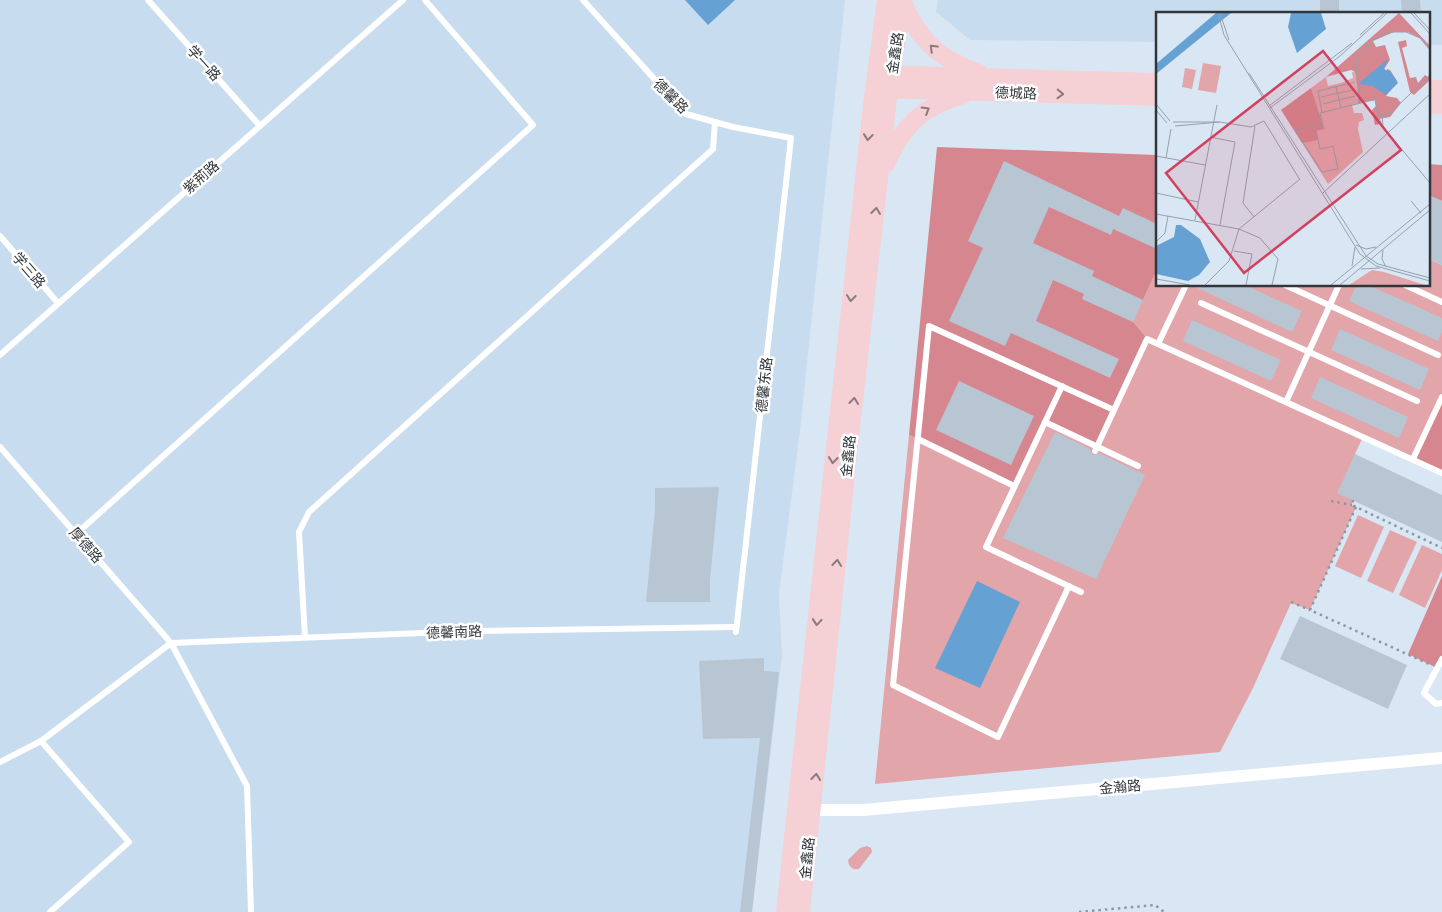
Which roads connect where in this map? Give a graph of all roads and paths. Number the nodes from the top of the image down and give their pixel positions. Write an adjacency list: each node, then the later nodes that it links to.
1 (148, 0): 13 (lane, 学一路)
2 (403, 0): 13 (lane, 紫荊路)
3 (425, 0): 46 (lane)
4 (583, 0): 12 (lane, 德馨路)
5 (886, 0): 8 (street, 金鑫路)
6 (902, 0): 7 (street, one-way to 6); 8 (street, 金鑫路)
7 (991, 78): 8 (street, 德城路); 9 (street, 德城路)
8 (883, 81): 10 (street, 德城路); 15 (street, 金鑫路); 61 (street, 金鑫路, one-way to 61)
9 (1156, 82)
10 (976, 92): 11 (street, 德城路, one-way to 11); 15 (street, one-way to 10)
11 (1156, 97)
12 (715, 122): 14 (lane, 德馨路); 53 (lane)
13 (260, 126): 22 (lane, 紫荊路)
14 (791, 138): 52 (lane, 德馨东路)
15 (880, 178): 61 (street, 金鑫路, one-way to 15)
16 (0, 236): 22 (lane, 学三路)
17 (1186, 286): 25 (lane)
18 (1288, 286): 24 (lane)
19 (1339, 286): 24 (lane)
20 (1407, 286): 21 (lane)
21 (1442, 302)
22 (58, 303): 27 (lane, 紫荊路)
23 (1201, 303): 26 (lane)
24 (1330, 305): 26 (lane); 28 (lane)
25 (1158, 344): 32 (lane); 33 (lane)
26 (1309, 352): 31 (lane); 32 (lane)
27 (0, 355)
28 (1438, 355)
29 (1062, 386): 33 (lane); 34 (lane); 35 (lane)
30 (1442, 398): 38 (lane)
31 (1417, 401)
32 (1286, 402): 38 (lane)
33 (1114, 410): 37 (lane)
34 (1045, 422): 37 (lane); 41 (lane)
35 (918, 439): 41 (lane); 48 (lane)
36 (0, 448): 46 (lane, 厚德路)
37 (1096, 448): 39 (lane)
38 (1413, 459): 40 (lane)
39 (1138, 466)
40 (1442, 473)
41 (1014, 486): 48 (lane)
42 (1353, 500): 44 (path)
43 (1331, 501): 44 (path)
44 (1352, 505): 45 (path)
45 (1356, 507): 47 (path); 51 (path)
46 (76, 534): 54 (lane, 厚德路)
47 (1442, 548)
48 (1069, 586): 49 (lane)
49 (1081, 592)
50 (1291, 602): 51 (path)
51 (1310, 610): 56 (path)
52 (736, 629): 53 (lane, 德馨南路)
53 (305, 637): 54 (lane, 德馨南路)
54 (171, 643): 58 (lane); 63 (lane, 厚德路)
55 (1442, 659): 56 (lane)
56 (1437, 668): 57 (lane)
57 (1442, 703)
58 (42, 741): 60 (lane); 62 (lane)
59 (1442, 758): 61 (street, 金瀚路)
60 (0, 762)
61 (805, 810): 64 (street, 金鑫路); 65 (street, 金鑫路)
62 (50, 912)
63 (251, 912)
64 (785, 912)
65 (801, 912)
66 (1080, 912): 67 (path)
67 (1164, 912)

